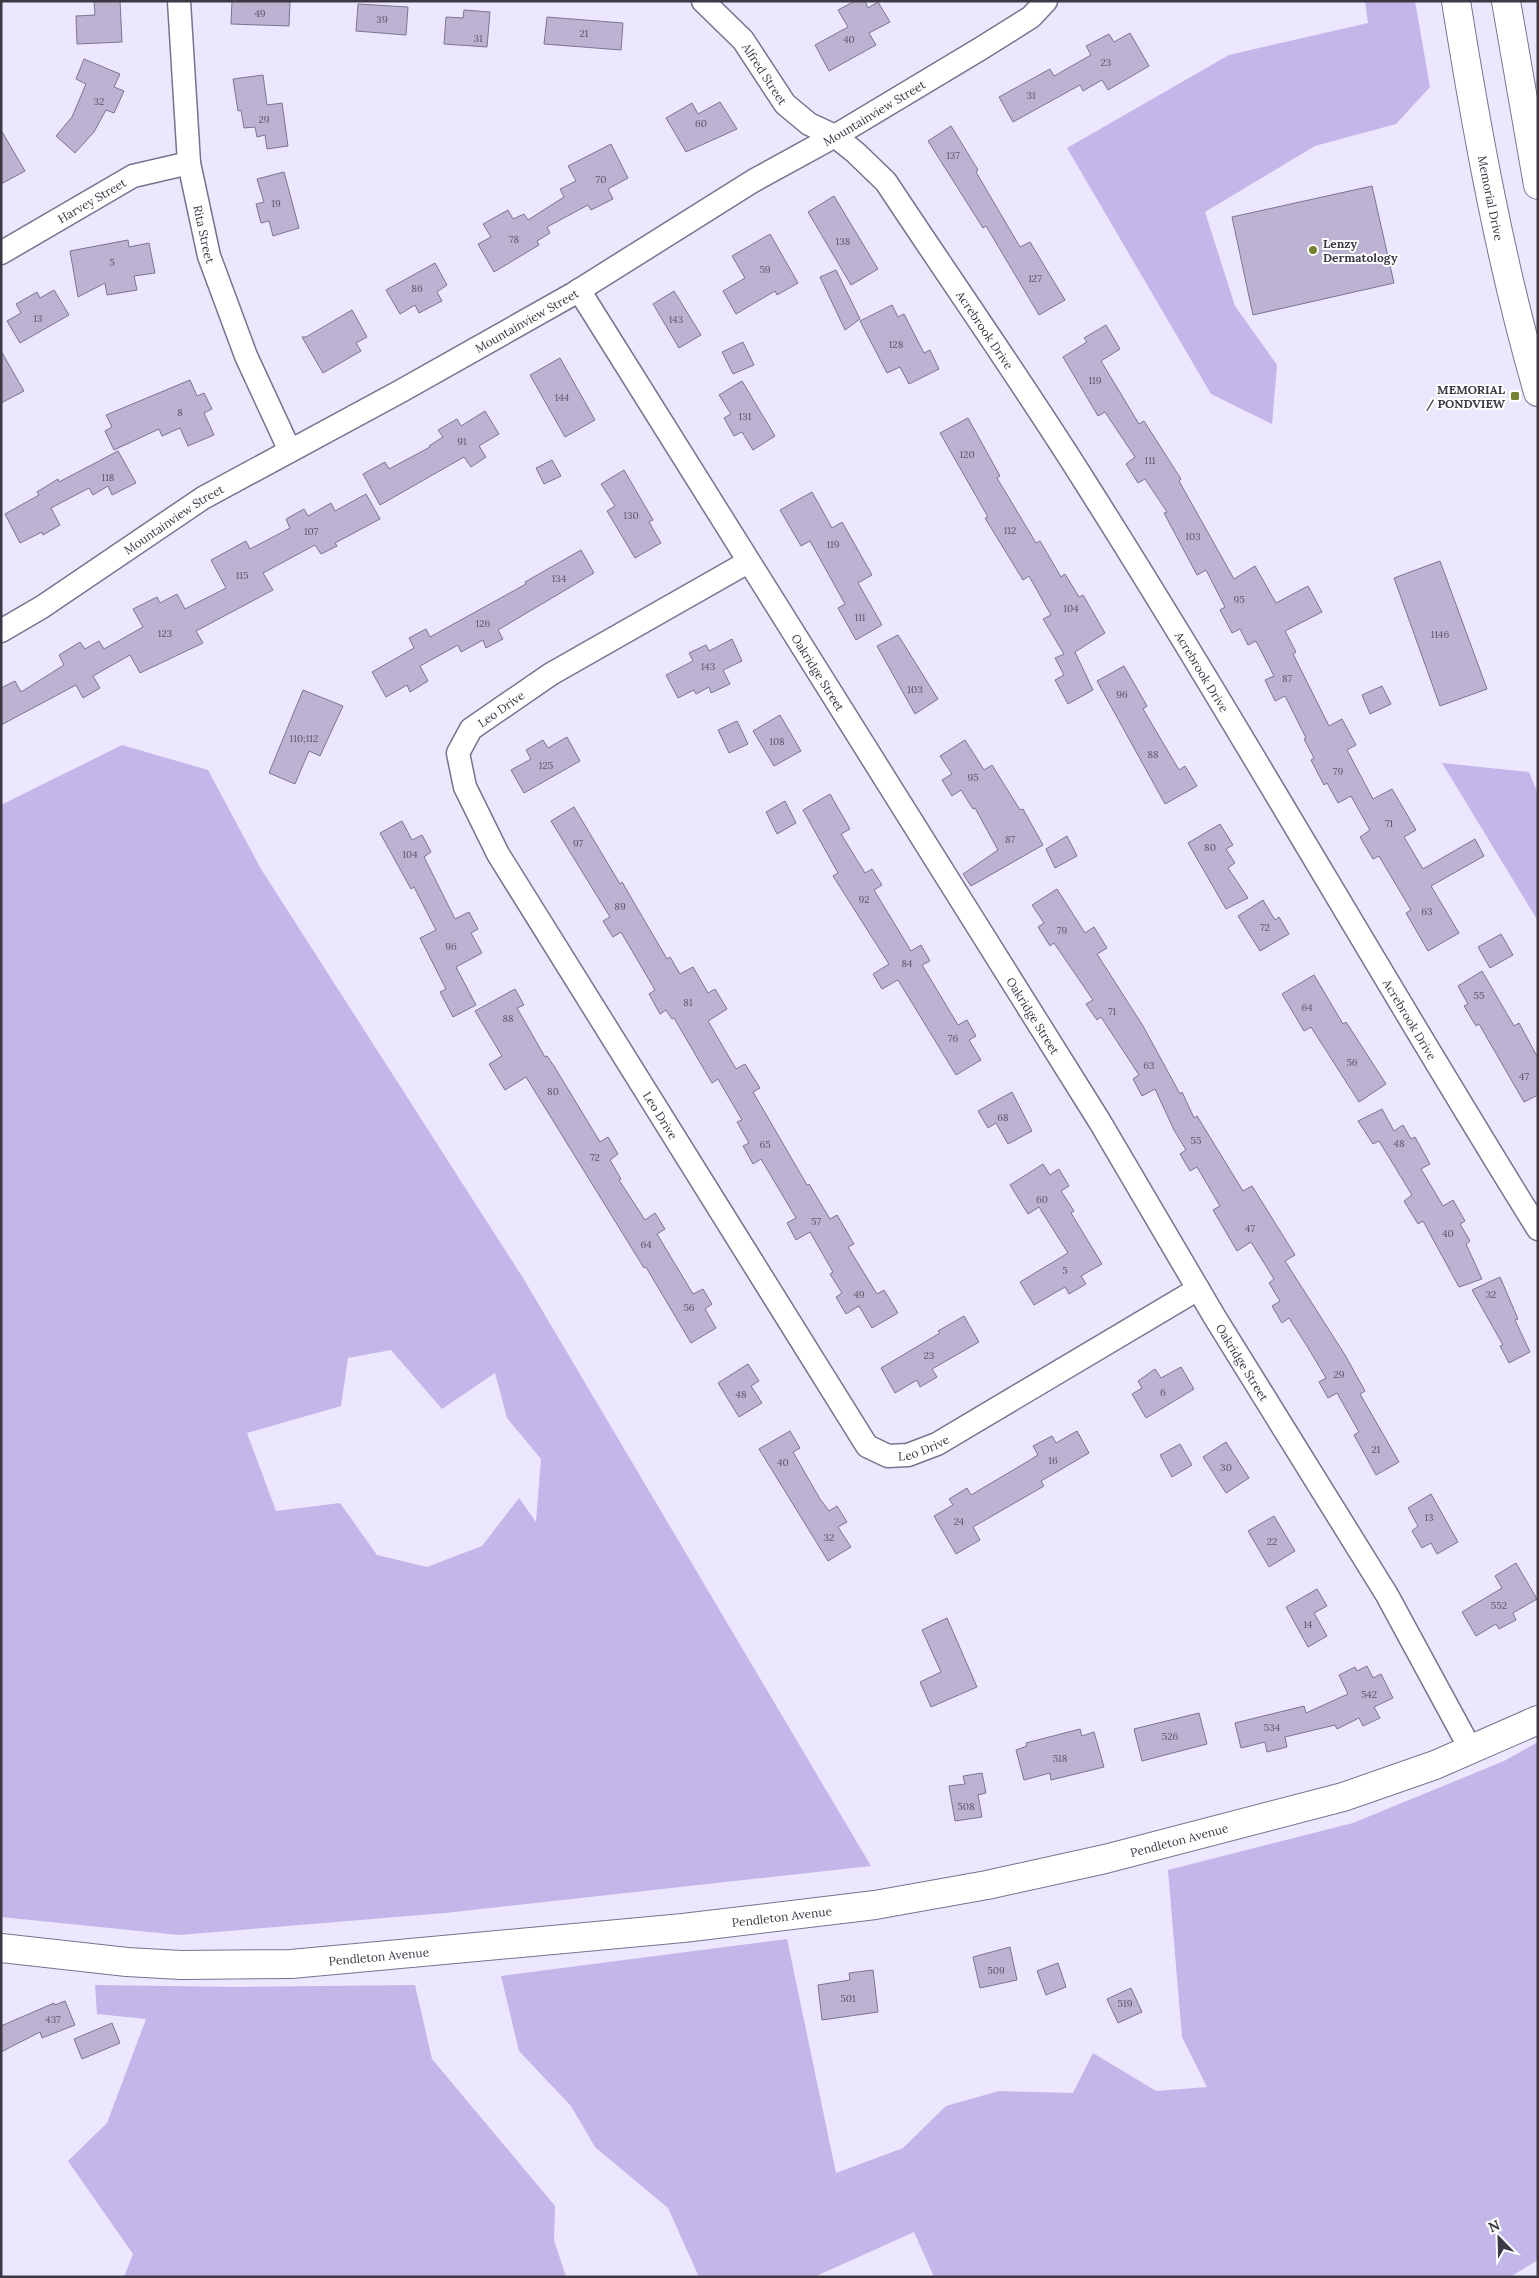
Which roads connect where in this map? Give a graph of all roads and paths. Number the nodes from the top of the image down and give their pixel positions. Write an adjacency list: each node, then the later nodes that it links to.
1 (179, 1): 8 (street, Rita Street)
2 (704, 1): 7 (street, Alfred Street)
3 (1046, 1): 7 (street, Mountainview Street)
4 (1456, 1): 12 (street, Memorial Drive)
5 (1506, 1): 6 (street)
6 (1530, 108): 9 (street)
7 (835, 136): 11 (street, Mountainview Street); 16 (street, Acrebrook Drive)
8 (189, 164): 10 (street, Harvey Street); 13 (street, Rita Street)
9 (1538, 185)
10 (1, 253)
11 (580, 290): 13 (street, Mountainview Street); 14 (street, Oakridge Street)
12 (1538, 392)
13 (290, 451): 15 (street, Mountainview Street)
14 (748, 562): 17 (street, Oakridge Street); 17 (street, Leo Drive)
15 (1, 631)
16 (1538, 1229)
17 (1198, 1289): 19 (street, Oakridge Street)
18 (1538, 1720): 19 (street, Pendleton Avenue)
19 (1471, 1750): 20 (street, Pendleton Avenue)
20 (1, 1948)

